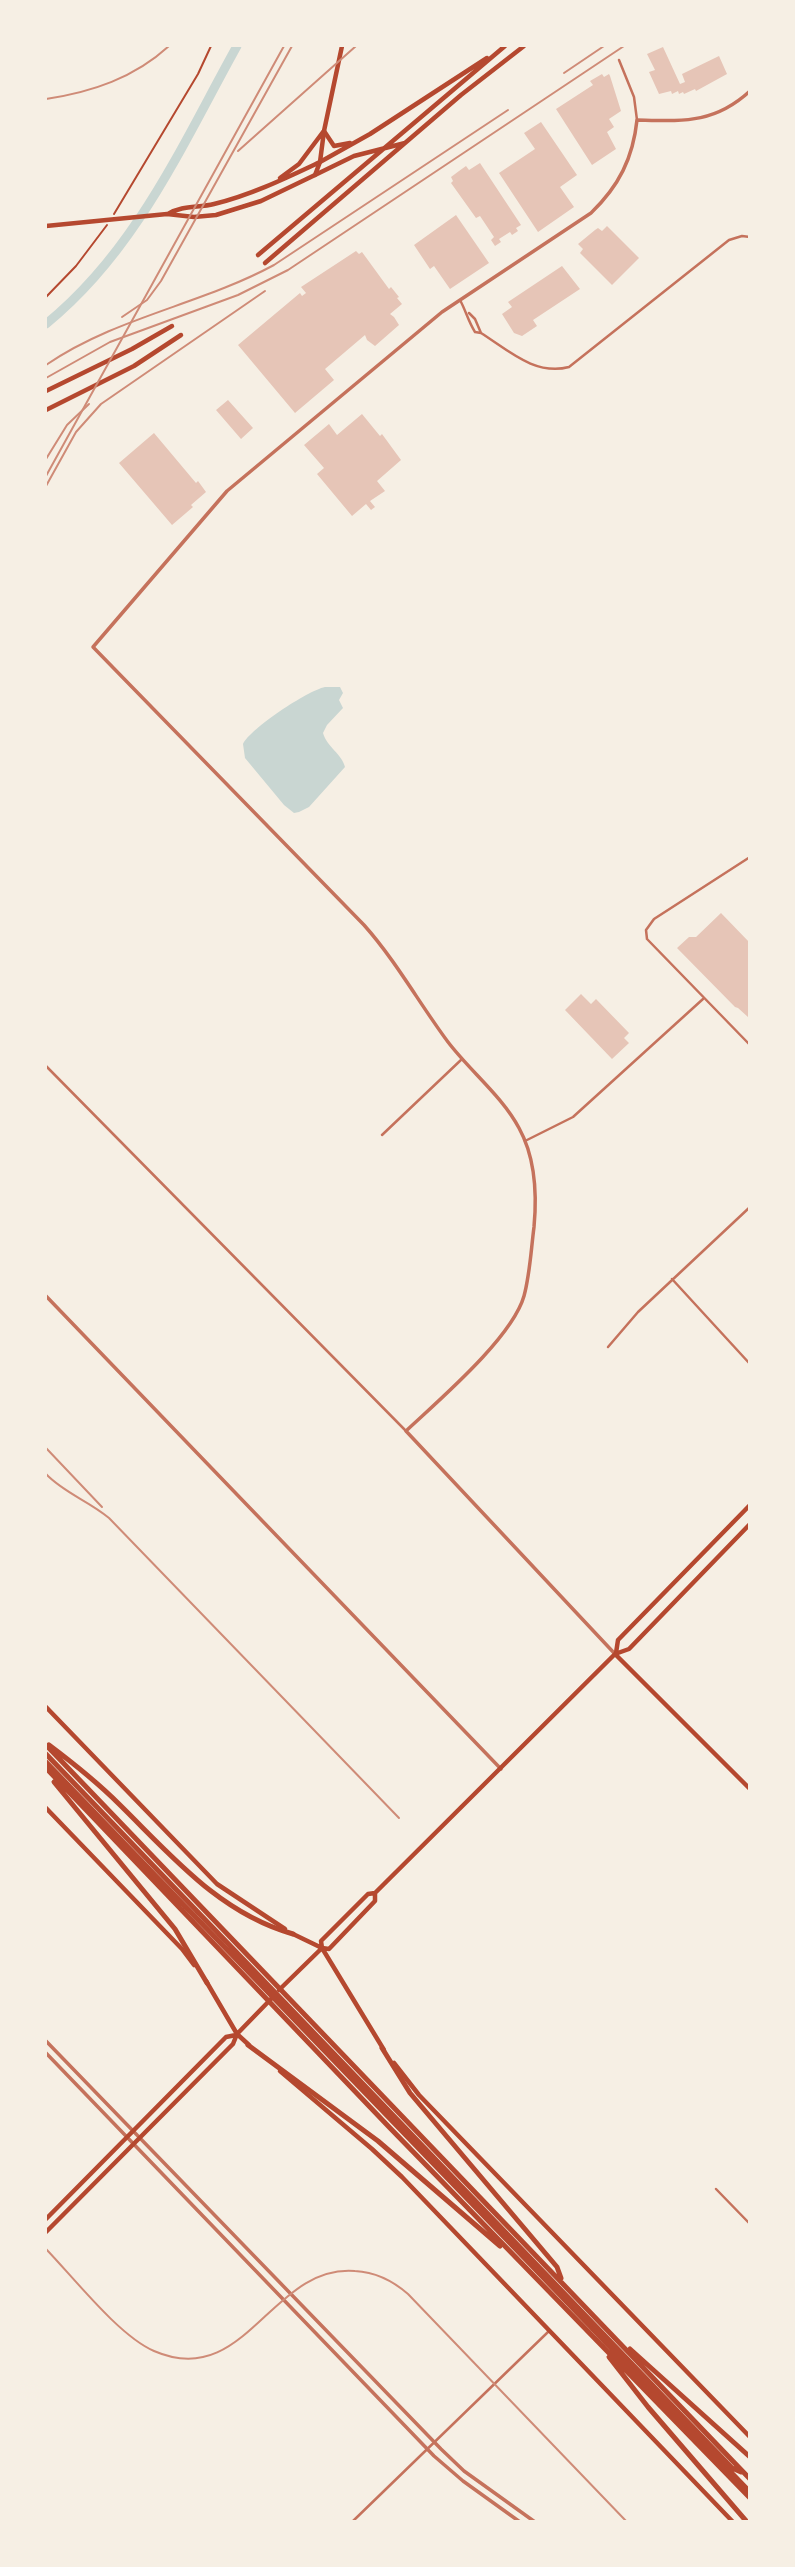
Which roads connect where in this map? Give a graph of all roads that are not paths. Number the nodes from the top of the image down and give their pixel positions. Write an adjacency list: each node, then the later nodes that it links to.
1 (342, 46): 8 (main road)
2 (505, 46): 4 (main road)
3 (524, 46): 10 (main road)
4 (500, 50): 9 (main road); 11 (main road)
5 (619, 60): 7 (street)
6 (750, 91): 7 (street)
7 (637, 120): 22 (street)
8 (324, 131): 9 (main road); 12 (main road); 14 (main road)
9 (370, 134): 12 (main road)
10 (406, 142): 11 (main road); 21 (main road)
11 (384, 146): 13 (main road); 20 (main road)
12 (320, 162): 13 (main road); 14 (main road)
13 (315, 175): 16 (main road)
14 (272, 184): 15 (main road)
15 (234, 198): 16 (main road); 17 (main road)
16 (238, 209): 17 (main road)
17 (167, 214): 18 (main road)
18 (46, 226)
19 (750, 237): 22 (street)
20 (258, 255)
21 (265, 263)
22 (460, 300): 30 (street)
23 (173, 326): 25 (main road)
24 (181, 335): 26 (main road)
25 (46, 391)
26 (46, 410)
27 (750, 857): 28 (street)
28 (703, 999): 29 (street); 33 (street)
29 (750, 1045)
30 (462, 1059): 32 (street); 33 (street)
31 (46, 1066): 39 (street)
32 (382, 1135)
33 (525, 1141): 39 (street)
34 (750, 1206): 35 (street)
35 (672, 1279): 37 (street); 38 (street)
36 (46, 1296): 47 (street)
37 (608, 1347)
38 (750, 1363)
39 (406, 1432): 42 (street)
40 (750, 1506): 42 (main road)
41 (750, 1524): 42 (main road)
42 (615, 1654): 47 (main road); 49 (main road)
43 (46, 1707): 52 (main road)
44 (46, 1743): 52 (highway); 74 (highway)
45 (46, 1754): 82 (highway)
46 (46, 1762): 84 (highway)
47 (501, 1769): 51 (main road)
48 (46, 1770): 54 (highway); 73 (highway)
49 (750, 1789)
50 (46, 1808): 54 (main road)
51 (375, 1893): 53 (main road); 53 (main road)
52 (293, 1934): 53 (main road)
53 (322, 1948): 55 (main road); 59 (main road)
54 (207, 1983): 55 (main road)
55 (237, 2034): 57 (main road); 65 (main road); 67 (main road)
56 (46, 2041): 58 (street)
57 (248, 2045): 73 (highway); 76 (main road)
58 (51, 2046): 60 (street); 61 (street)
59 (382, 2048): 74 (highway); 78 (main road)
60 (46, 2052): 62 (street)
61 (65, 2062): 62 (street); 63 (street)
62 (60, 2067): 64 (street)
63 (85, 2081): 64 (street); 65 (street)
64 (79, 2087): 66 (street)
65 (133, 2132): 66 (main road); 67 (street)
66 (127, 2138): 68 (street); 70 (main road)
67 (140, 2138): 68 (main road); 79 (street)
68 (134, 2144): 72 (main road); 80 (street)
69 (716, 2189): 71 (street)
70 (46, 2219)
71 (750, 2224)
72 (46, 2232)
73 (536, 2278): 77 (highway)
74 (562, 2281): 75 (highway)
75 (603, 2325): 81 (highway); 82 (highway)
76 (550, 2331): 79 (street); 89 (main road)
77 (590, 2333): 85 (highway); 90 (highway)
78 (750, 2437)
79 (434, 2442): 80 (street); 88 (street)
80 (428, 2449): 86 (street); 87 (street)
81 (750, 2457)
82 (744, 2473): 83 (highway)
83 (750, 2479)
84 (750, 2492)
85 (750, 2498)
86 (352, 2522)
87 (520, 2522)
88 (535, 2522)
89 (733, 2522)
90 (747, 2522)

